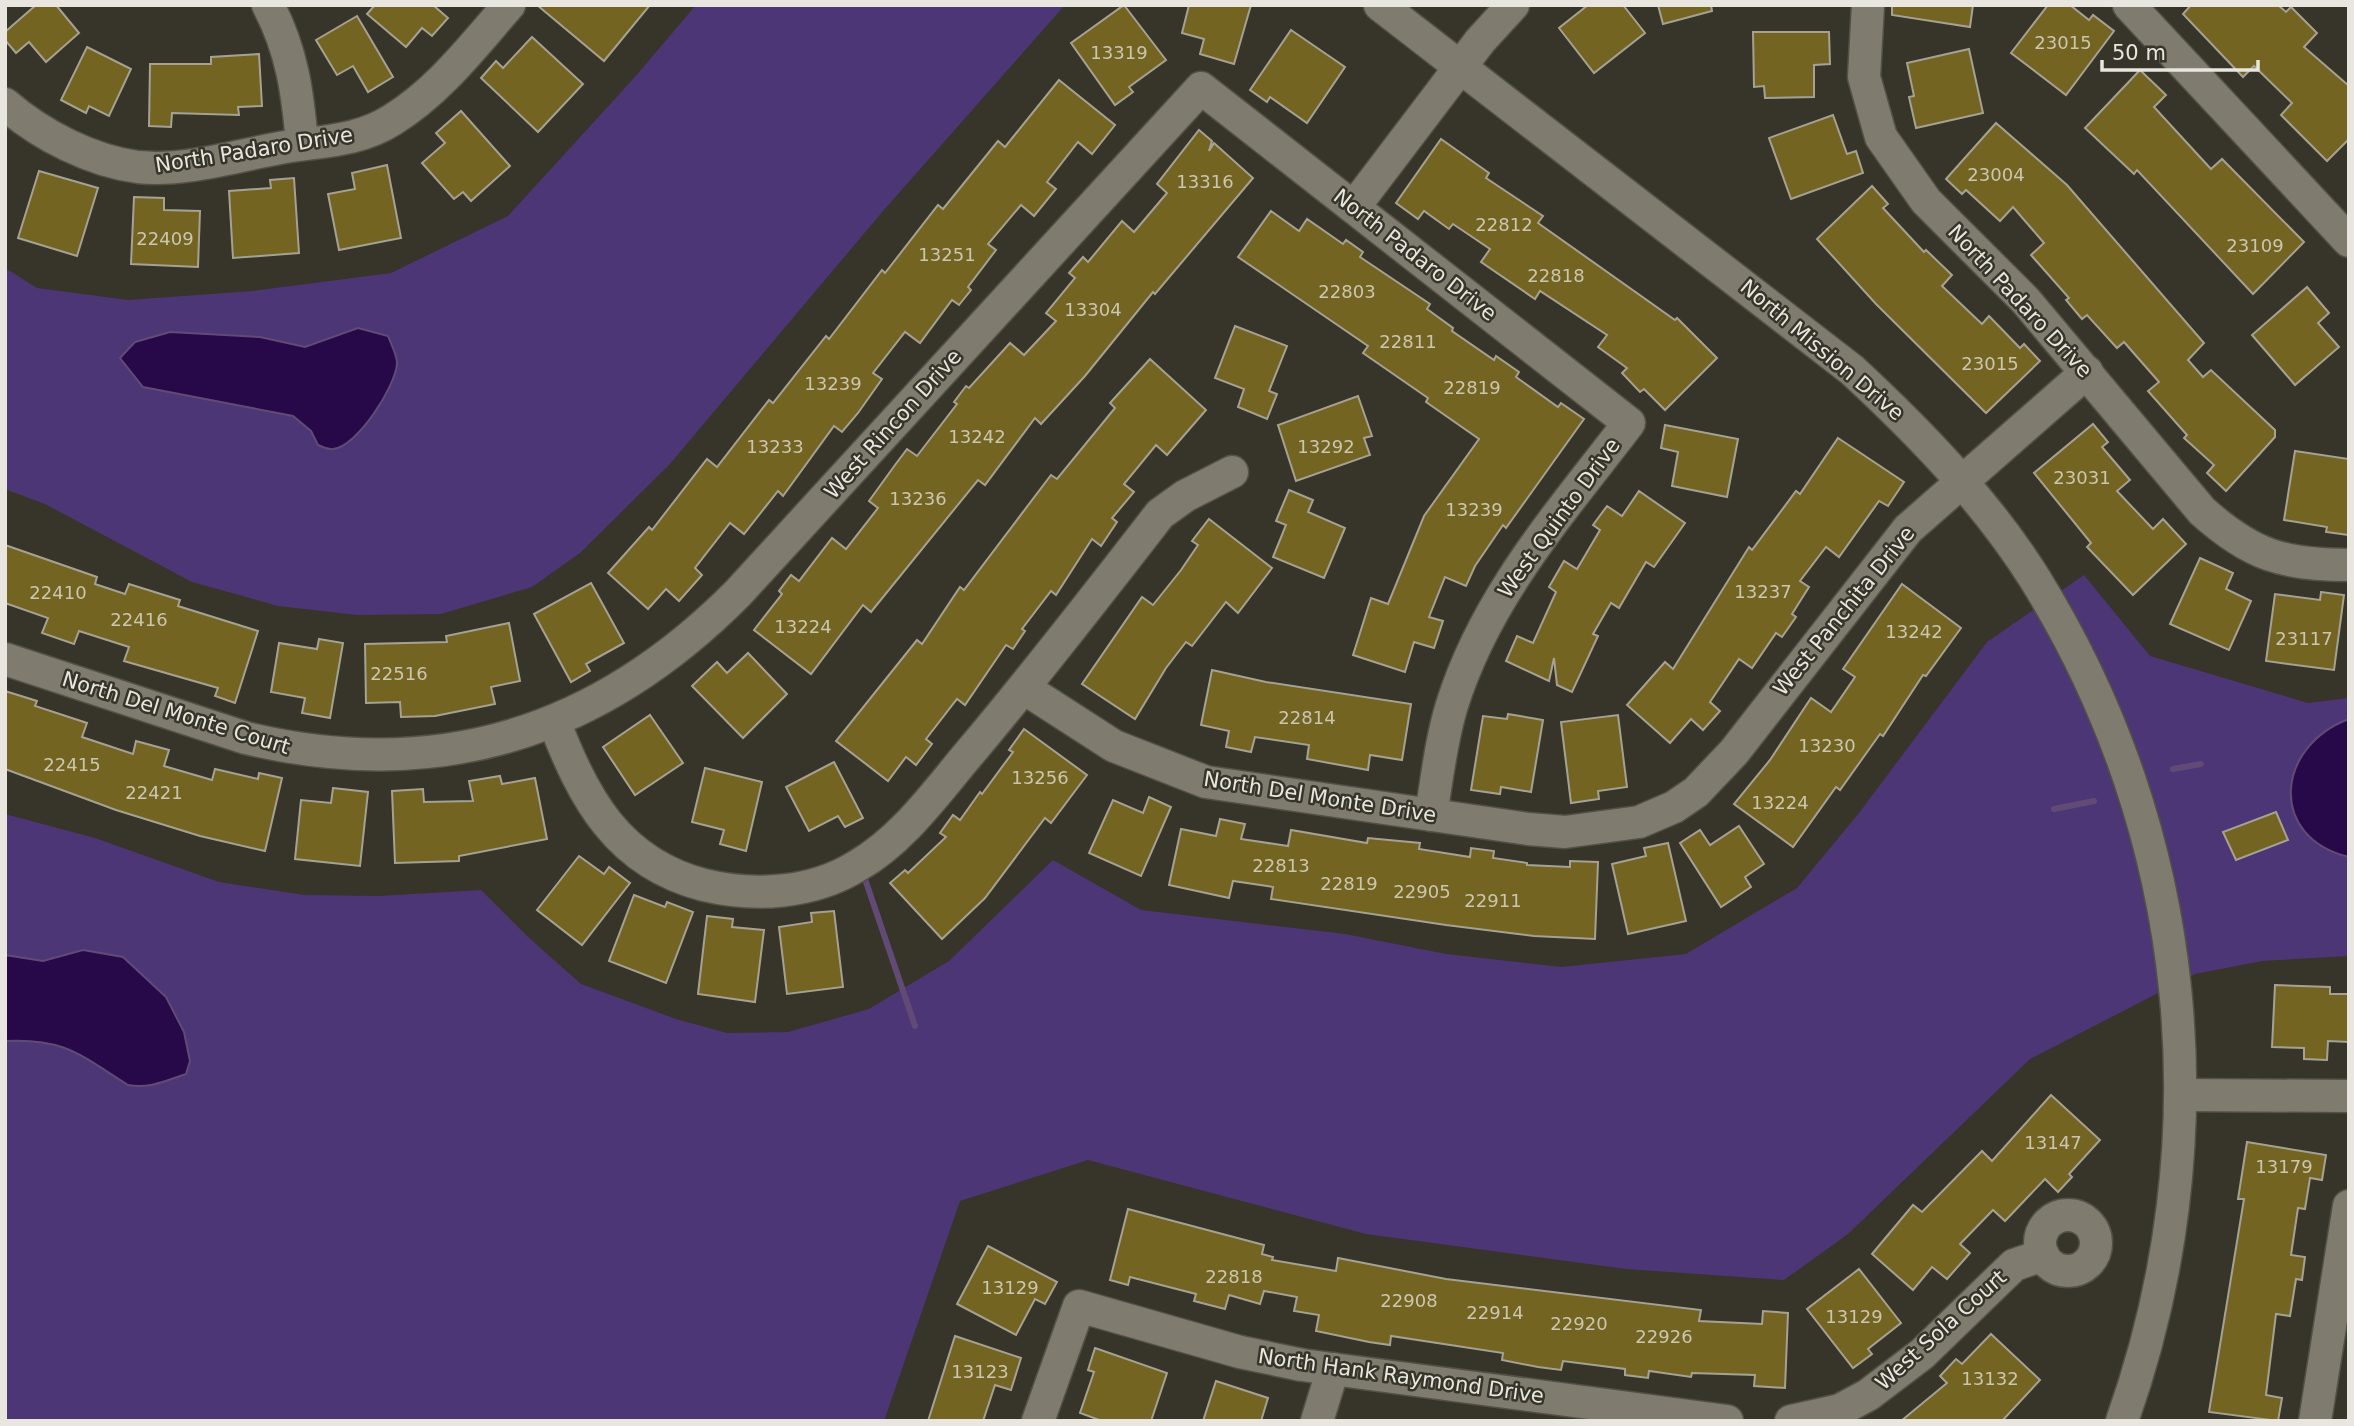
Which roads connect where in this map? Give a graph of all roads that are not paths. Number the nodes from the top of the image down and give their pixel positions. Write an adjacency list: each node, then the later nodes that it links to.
1 (268, 5): 10 (street)
2 (509, 5): 10 (street, North Padaro Drive)
3 (1380, 5): 7 (street, North Mission Drive)
4 (1513, 5): 7 (street)
5 (1868, 5): 13 (street, North Padaro Drive)
6 (2129, 5): 12 (street)
7 (1460, 67): 11 (street); 16 (street, North Mission Drive)
8 (1201, 88): 11 (street, North Padaro Drive); 20 (street, West Rincon Drive)
9 (5, 104): 10 (street, North Padaro Drive)
10 (302, 144)
11 (1354, 207): 14 (street, North Padaro Drive)
12 (2349, 241)
13 (2087, 372): 16 (street, West Panchita Drive); 17 (street, North Padaro Drive)
14 (1629, 423): 21 (street, West Quinto Drive)
15 (1232, 472): 19 (street)
16 (1961, 480): 22 (street, West Panchita Drive); 23 (street, North Mission Drive)
17 (2349, 565)
18 (5, 659): 20 (street, North Del Monte Court)
19 (1024, 688): 20 (street); 21 (street, North Del Monte Drive)
20 (554, 721)
21 (1431, 815): 22 (street, North Del Monte Drive)
22 (1596, 829)
23 (2182, 1095): 24 (street); 33 (street, North Mission Drive)
24 (2349, 1096)
25 (2349, 1206): 34 (street)
26 (2043, 1255): 28 (street, West Sola Court)
27 (1332, 1369): 29 (street, North Hank Raymond Drive); 30 (street); 31 (street, North Hank Raymond Drive)
28 (1842, 1415): 32 (street)
29 (1038, 1421)
30 (1317, 1421)
31 (1727, 1421)
32 (1791, 1421)
33 (2122, 1421)
34 (2315, 1421)

